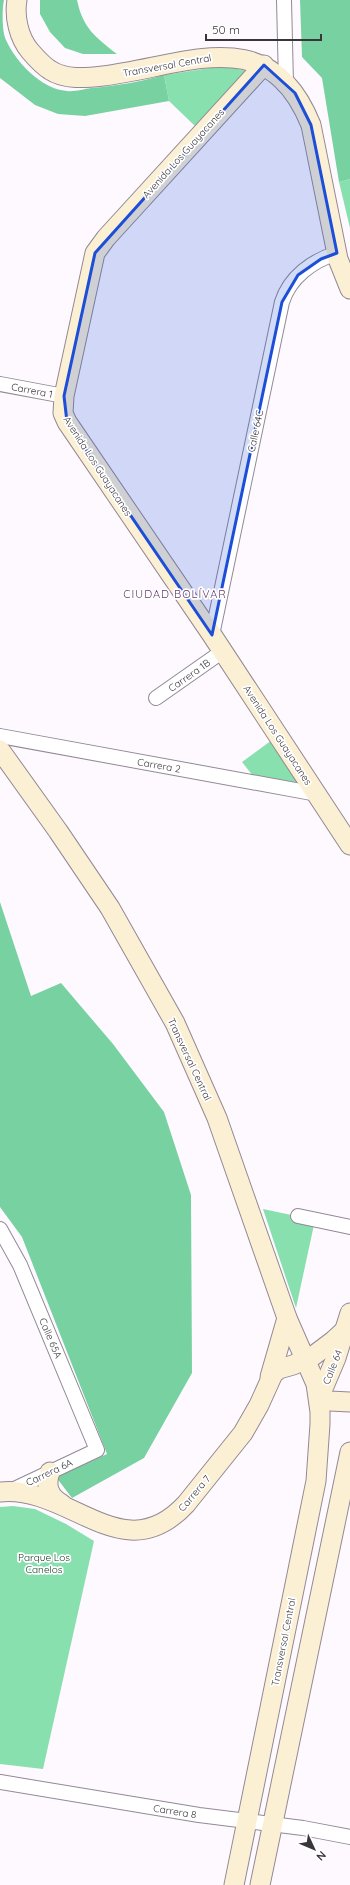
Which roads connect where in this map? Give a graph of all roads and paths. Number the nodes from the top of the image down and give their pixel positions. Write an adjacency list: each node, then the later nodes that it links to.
1 (17, 0): 3 (main road, Transversal Central)
2 (284, 0): 4 (street)
3 (264, 65): 4 (main road, Transversal Central); 8 (main road, Avenida Los Guayacanes)
4 (286, 83): 5 (main road, Transversal Central)
5 (337, 253): 6 (main road, Transversal Central); 9 (street, Calle 64C)
6 (350, 289)
7 (0, 384): 8 (street, Carrera 1)
8 (64, 396): 9 (main road, Avenida Los Guayacanes)
9 (212, 635): 10 (main road, Avenida Los Guayacanes)
10 (223, 651): 11 (street, Carrera 1B); 14 (main road, Avenida Los Guayacanes)
11 (156, 698)
12 (0, 736): 14 (street, Carrera 2)
13 (0, 750): 19 (main road, Transversal Central)
14 (317, 794): 15 (main road, Avenida Los Guayacanes)
15 (350, 845)
16 (298, 1216): 17 (street)
17 (350, 1227)
18 (0, 1229): 25 (street, Calle 65A)
19 (287, 1318): 21 (main road, Transversal Central); 22 (main road, Carrera 7)
20 (348, 1321): 21 (main road); 23 (main road, Calle 64)
21 (308, 1366): 22 (main road); 23 (main road, Transversal Central)
22 (278, 1372): 29 (main road, Carrera 7)
23 (319, 1398): 24 (main road); 31 (main road, Transversal Central)
24 (350, 1402)
25 (98, 1450): 27 (street, Carrera 6A)
26 (350, 1452): 32 (main road)
27 (50, 1472): 28 (street, Carrera 6A); 29 (main road)
28 (4, 1492): 29 (main road, Carrera 7)
29 (63, 1505)
30 (0, 1782): 31 (street, Carrera 8)
31 (247, 1821): 32 (street, Carrera 8); 34 (main road, Transversal Central)
32 (272, 1824): 33 (street, Carrera 8); 35 (main road)
33 (350, 1837)
34 (234, 1885)
35 (260, 1885)

